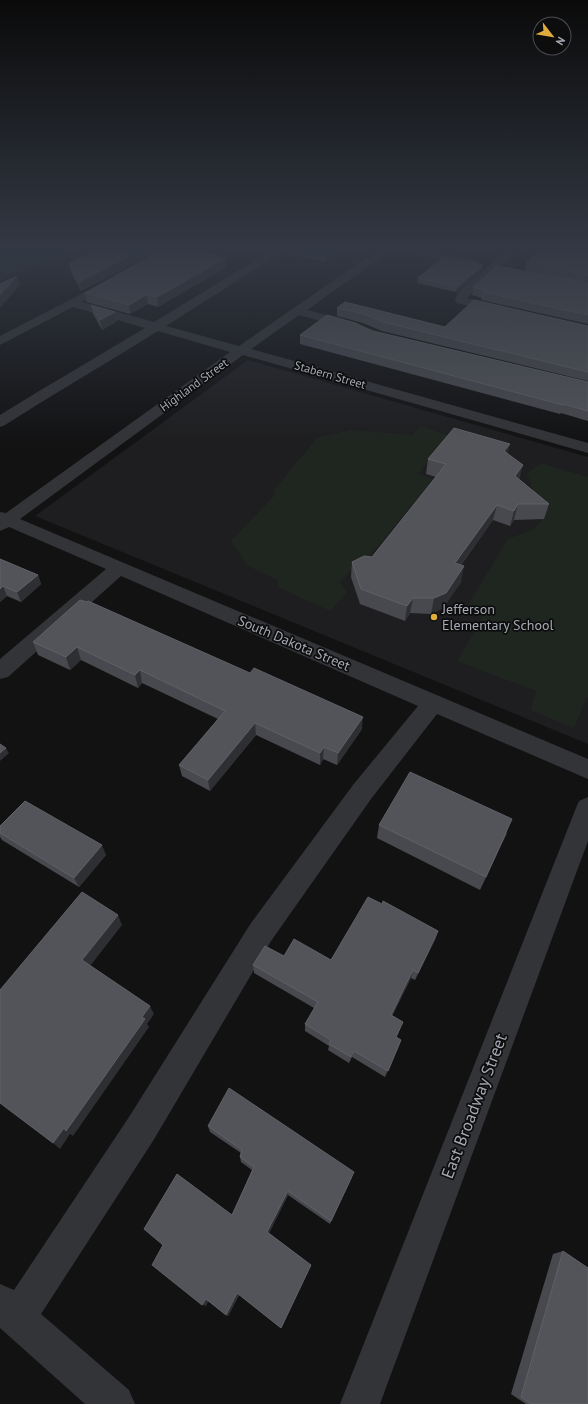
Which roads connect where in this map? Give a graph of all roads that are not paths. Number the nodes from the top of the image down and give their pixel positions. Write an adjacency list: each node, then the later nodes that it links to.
1 (54, 313): 8 (street)
2 (107, 313): 6 (street, Stabern Street)
3 (178, 313): 6 (street)
4 (295, 313): 9 (street, Highland Street)
5 (302, 313): 7 (street)
6 (156, 326): 9 (street, Stabern Street); 10 (street)
7 (365, 330)
8 (0, 341)
9 (241, 350): 12 (street, Stabern Street); 13 (street, Highland Street)
10 (0, 422)
11 (586, 432): 12 (street)
12 (582, 446)
13 (2, 521): 14 (street, South Dakota Street)
14 (120, 568): 15 (street); 16 (street, South Dakota Street)
15 (0, 671)
16 (433, 703): 17 (street, South Dakota Street); 19 (street)
17 (588, 768)
18 (588, 810): 21 (street, East Broadway Street)
19 (9, 1311): 20 (street)
20 (115, 1404)
21 (360, 1404)

